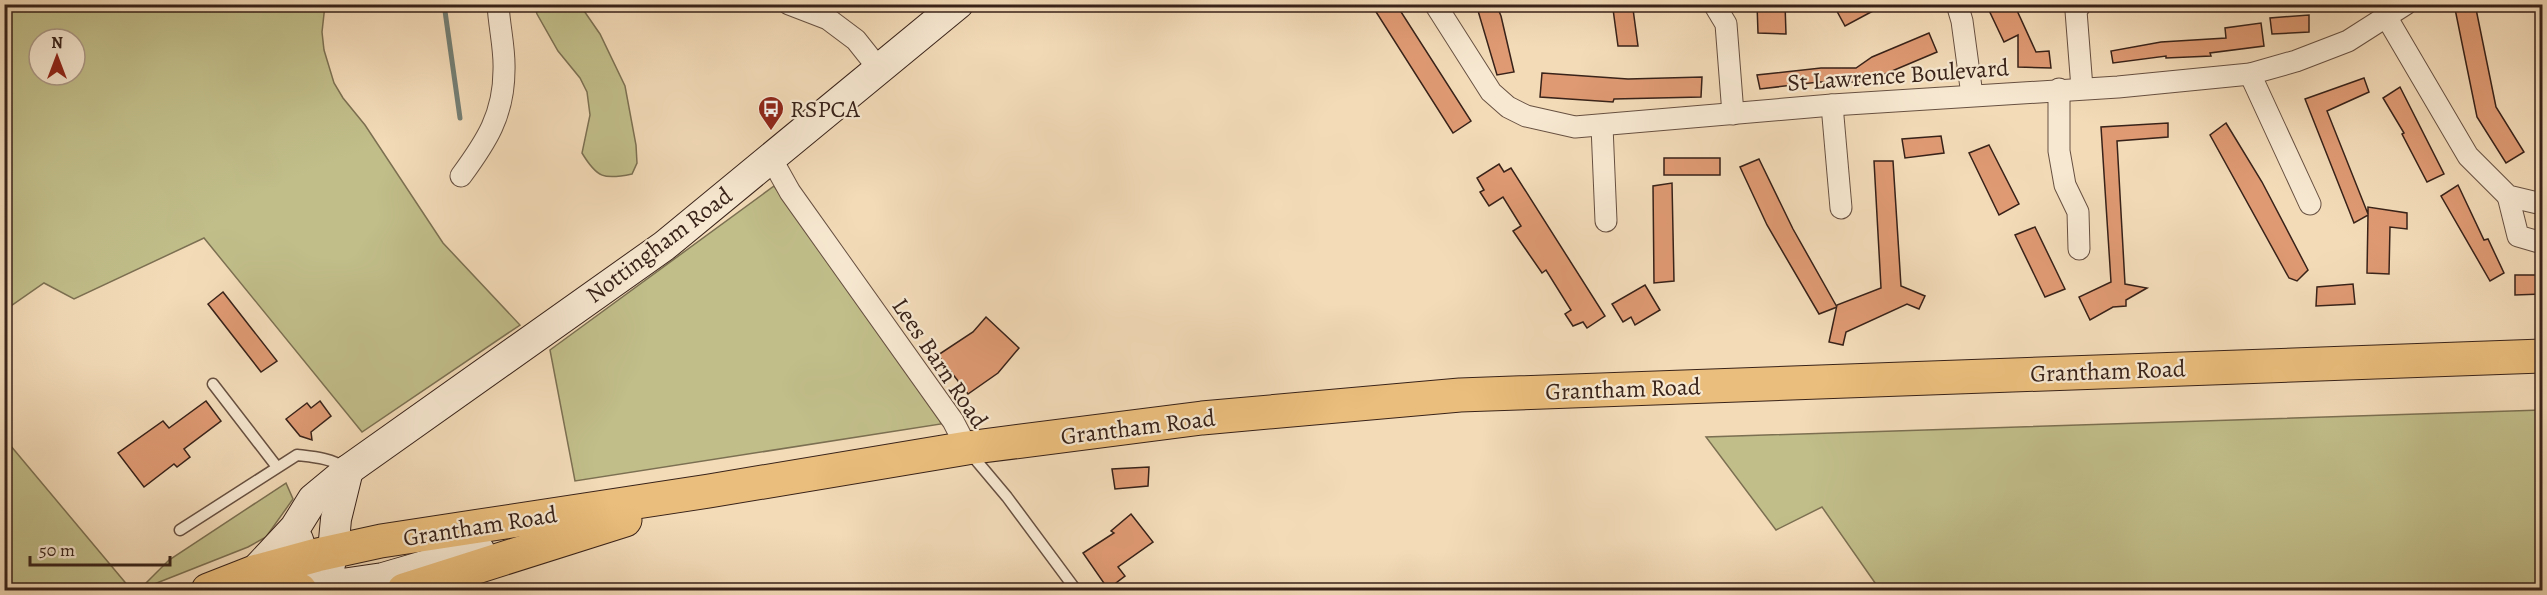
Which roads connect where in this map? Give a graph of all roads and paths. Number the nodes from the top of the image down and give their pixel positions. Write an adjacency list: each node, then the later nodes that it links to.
1 (498, 4): 19 (street)
2 (789, 4): 10 (street)
3 (958, 4): 10 (street, Nottingham Road)
4 (1435, 4): 17 (street, St Lawrence Boulevard)
5 (1714, 4): 16 (street)
6 (1957, 4): 14 (street)
7 (2081, 4): 12 (street)
8 (2406, 4): 9 (street, St Lawrence Boulevard)
9 (2387, 18): 11 (street, St Lawrence Boulevard); 20 (street)
10 (879, 69): 18 (street, Nottingham Road)
11 (2250, 74): 12 (street, St Lawrence Boulevard); 21 (street)
12 (2082, 88): 13 (street, St Lawrence Boulevard)
13 (2059, 89): 14 (street, St Lawrence Boulevard); 26 (street)
14 (1972, 95): 15 (street, St Lawrence Boulevard)
15 (1832, 105): 16 (street, St Lawrence Boulevard); 23 (street)
16 (1733, 114): 17 (street, St Lawrence Boulevard)
17 (1602, 126): 24 (street)
18 (771, 158): 29 (street, Lees Barn Road); 31 (street, Nottingham Road)
19 (460, 177)
20 (2508, 196): 22 (street); 25 (street)
21 (2310, 204)
22 (2542, 204)
23 (1841, 208)
24 (1606, 221)
25 (2542, 243)
26 (2079, 249)
27 (2542, 356): 29 (highway, Grantham Road)
28 (213, 384): 30 (lane)
29 (967, 448): 32 (highway, Grantham Road); 39 (lane, Lees Barn Road)
30 (277, 467): 31 (lane); 33 (lane)
31 (348, 470): 35 (street); 35 (street, Nottingham Road)
32 (709, 491): 34 (highway, Grantham Road); 35 (highway, Grantham Road)
33 (180, 530)
34 (572, 538): 35 (street); 38 (highway, Grantham Road)
35 (313, 566): 36 (highway, Grantham Road)
36 (266, 581): 37 (highway, Grantham Road)
37 (208, 591)
38 (404, 591)
39 (1076, 591)

